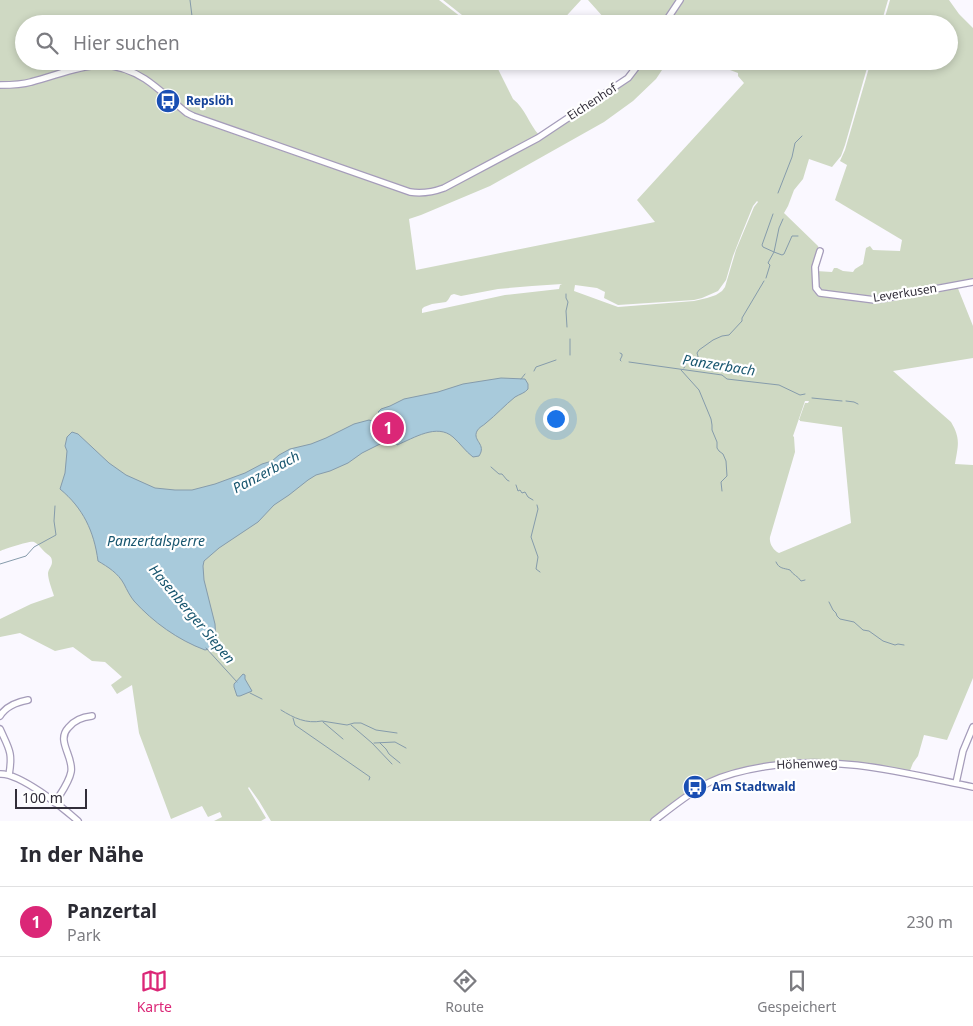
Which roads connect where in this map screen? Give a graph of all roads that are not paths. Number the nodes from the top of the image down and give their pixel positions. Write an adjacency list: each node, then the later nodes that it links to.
1 (680, 0): 2 (street)
2 (670, 15)
3 (68, 70): 6 (street, Eichenhof)
4 (126, 70): 5 (street, Eichenhof)
5 (634, 70)
6 (0, 85)
7 (820, 251): 8 (street, Leverkusen)
8 (973, 282)
9 (28, 700): 10 (street)
10 (0, 716)
11 (92, 716): 18 (street)
12 (973, 727): 16 (street)
13 (0, 729): 15 (street)
14 (0, 774): 15 (street)
15 (8, 775): 18 (street)
16 (956, 783): 17 (street, Höhenweg); 20 (street, Höhenweg)
17 (973, 787)
18 (55, 803): 19 (street)
19 (78, 821)
20 (654, 821)

